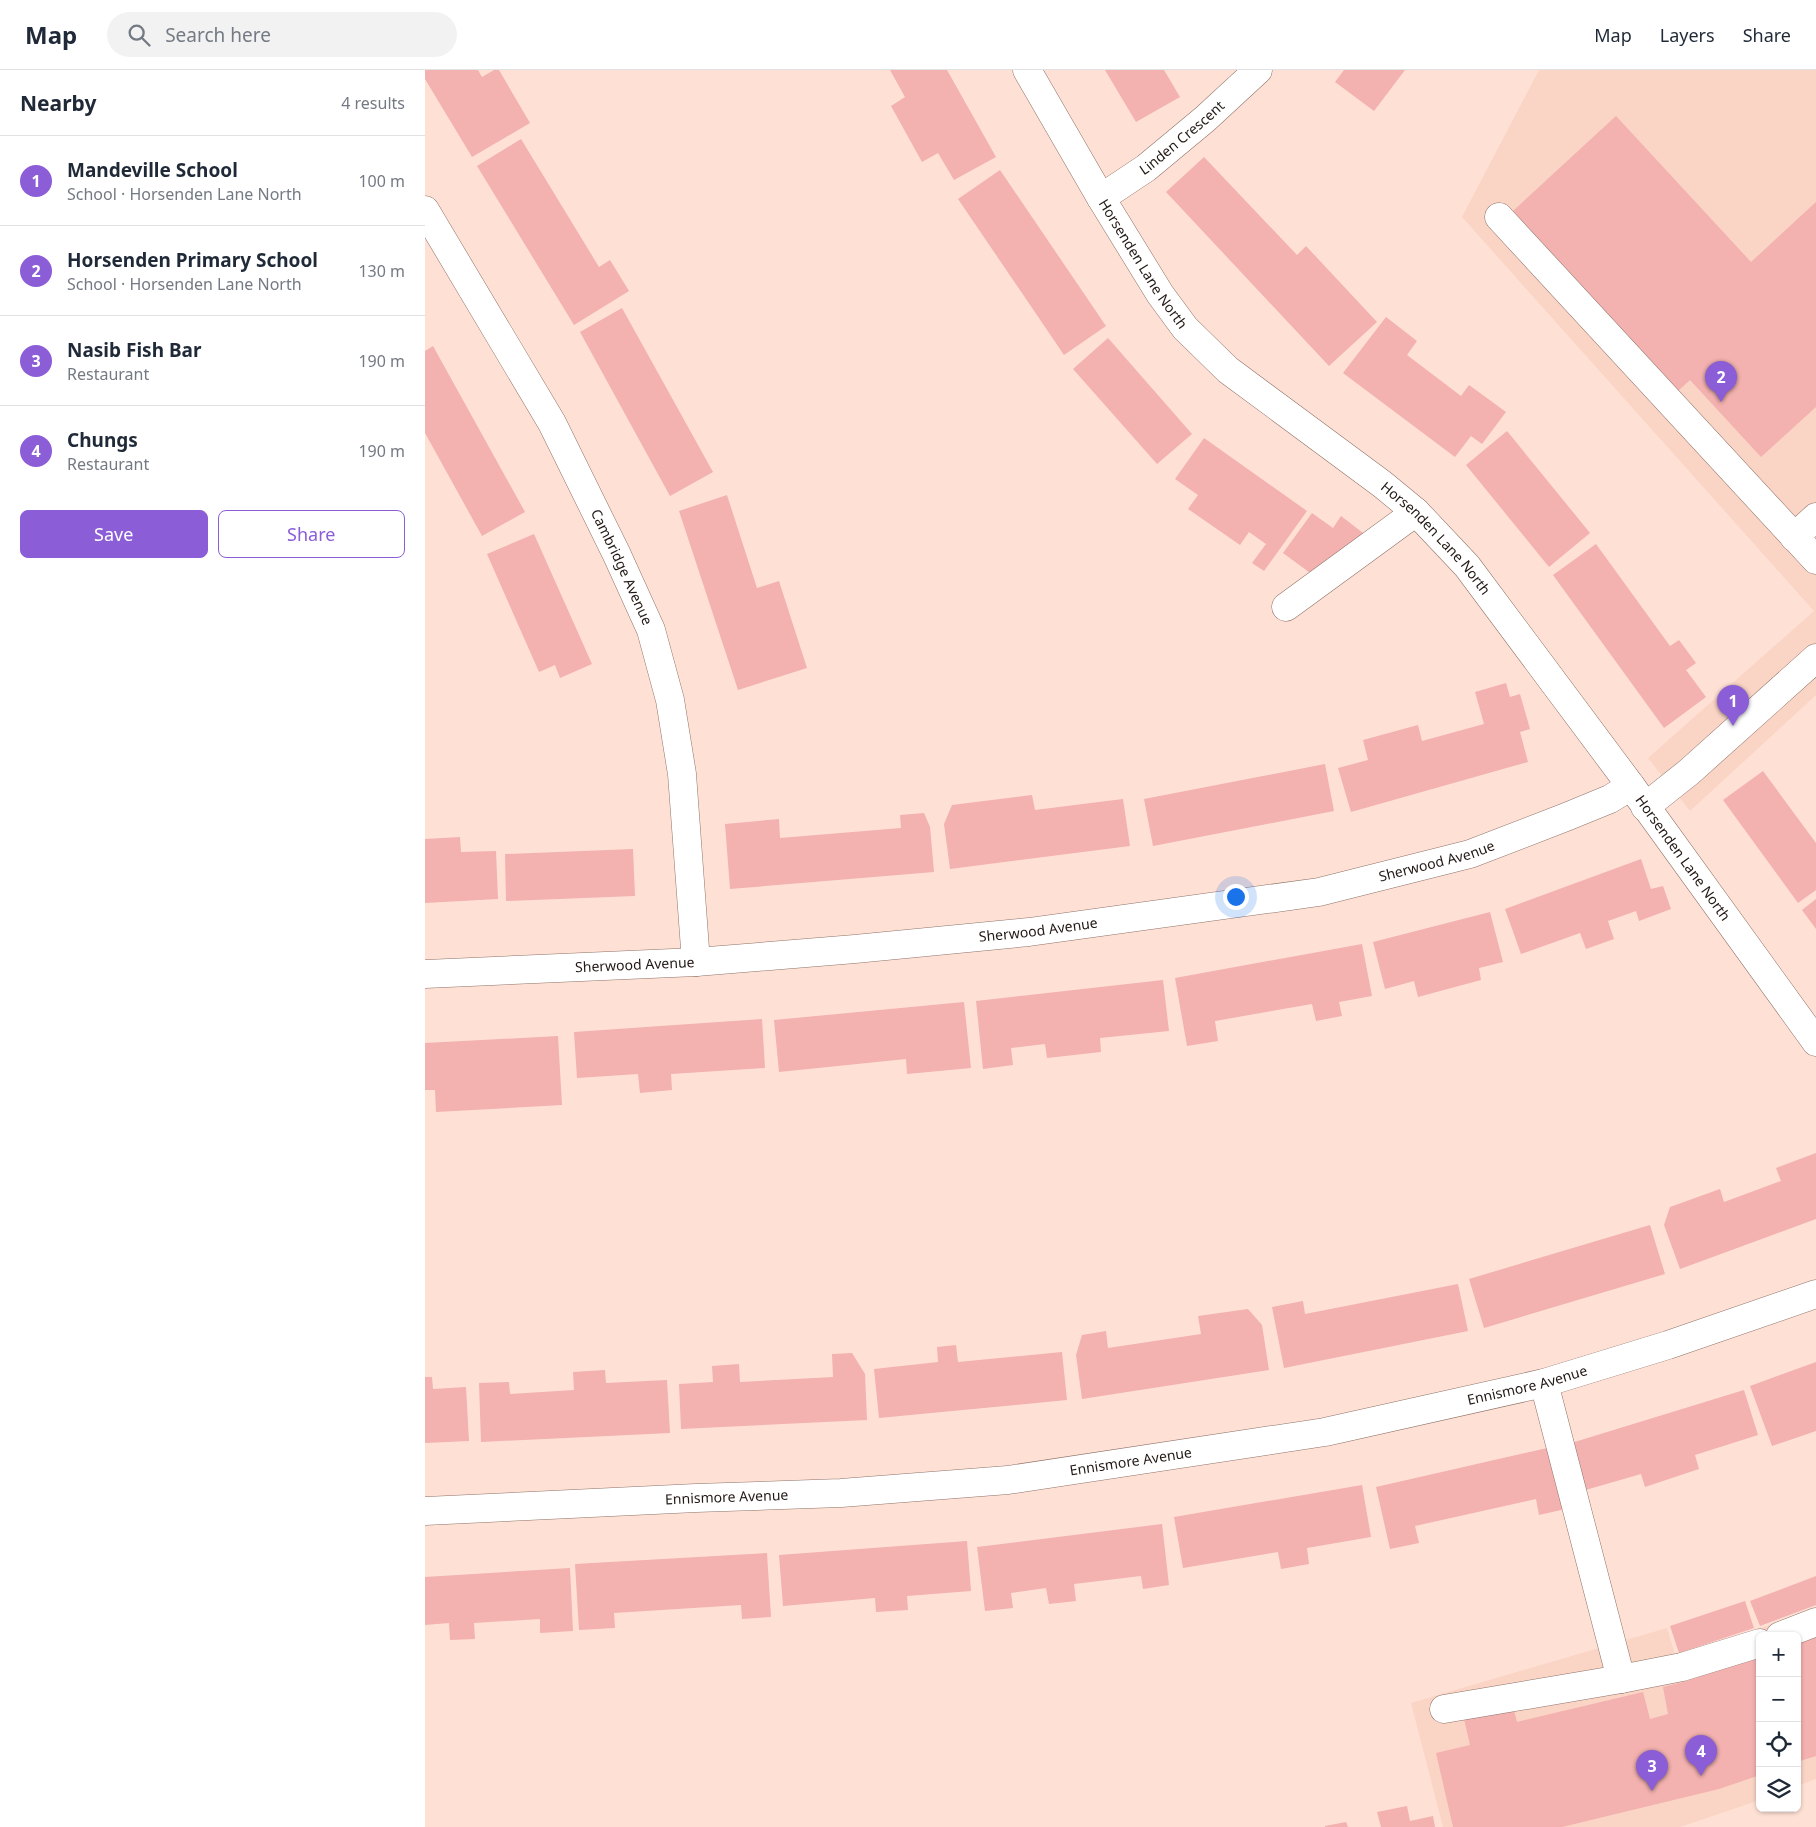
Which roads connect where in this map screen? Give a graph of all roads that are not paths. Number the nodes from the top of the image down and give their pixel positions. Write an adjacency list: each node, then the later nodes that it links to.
1 (1027, 70): 3 (street, Horsenden Lane North)
2 (1258, 70): 3 (street, Linden Crescent)
3 (1101, 198): 6 (street, Horsenden Lane North)
4 (425, 210): 13 (street, Cambridge Avenue)
5 (1499, 217): 8 (street)
6 (1416, 512): 10 (street); 12 (street, Horsenden Lane North)
7 (1816, 518): 8 (street)
8 (1795, 537): 9 (street)
9 (1816, 560)
10 (1286, 606)
11 (1816, 658): 12 (street, Sherwood Avenue)
12 (1638, 797): 13 (street, Sherwood Avenue); 15 (street, Horsenden Lane North)
13 (696, 962): 14 (street, Sherwood Avenue)
14 (425, 974)
15 (1816, 1042)
16 (1816, 1294): 17 (street, Ennismore Avenue)
17 (1544, 1383): 18 (street, Ennismore Avenue); 22 (street)
18 (425, 1511)
19 (1816, 1622): 20 (street)
20 (1790, 1632)
21 (1756, 1644): 22 (street)
22 (1621, 1679): 23 (street)
23 (1444, 1709)

